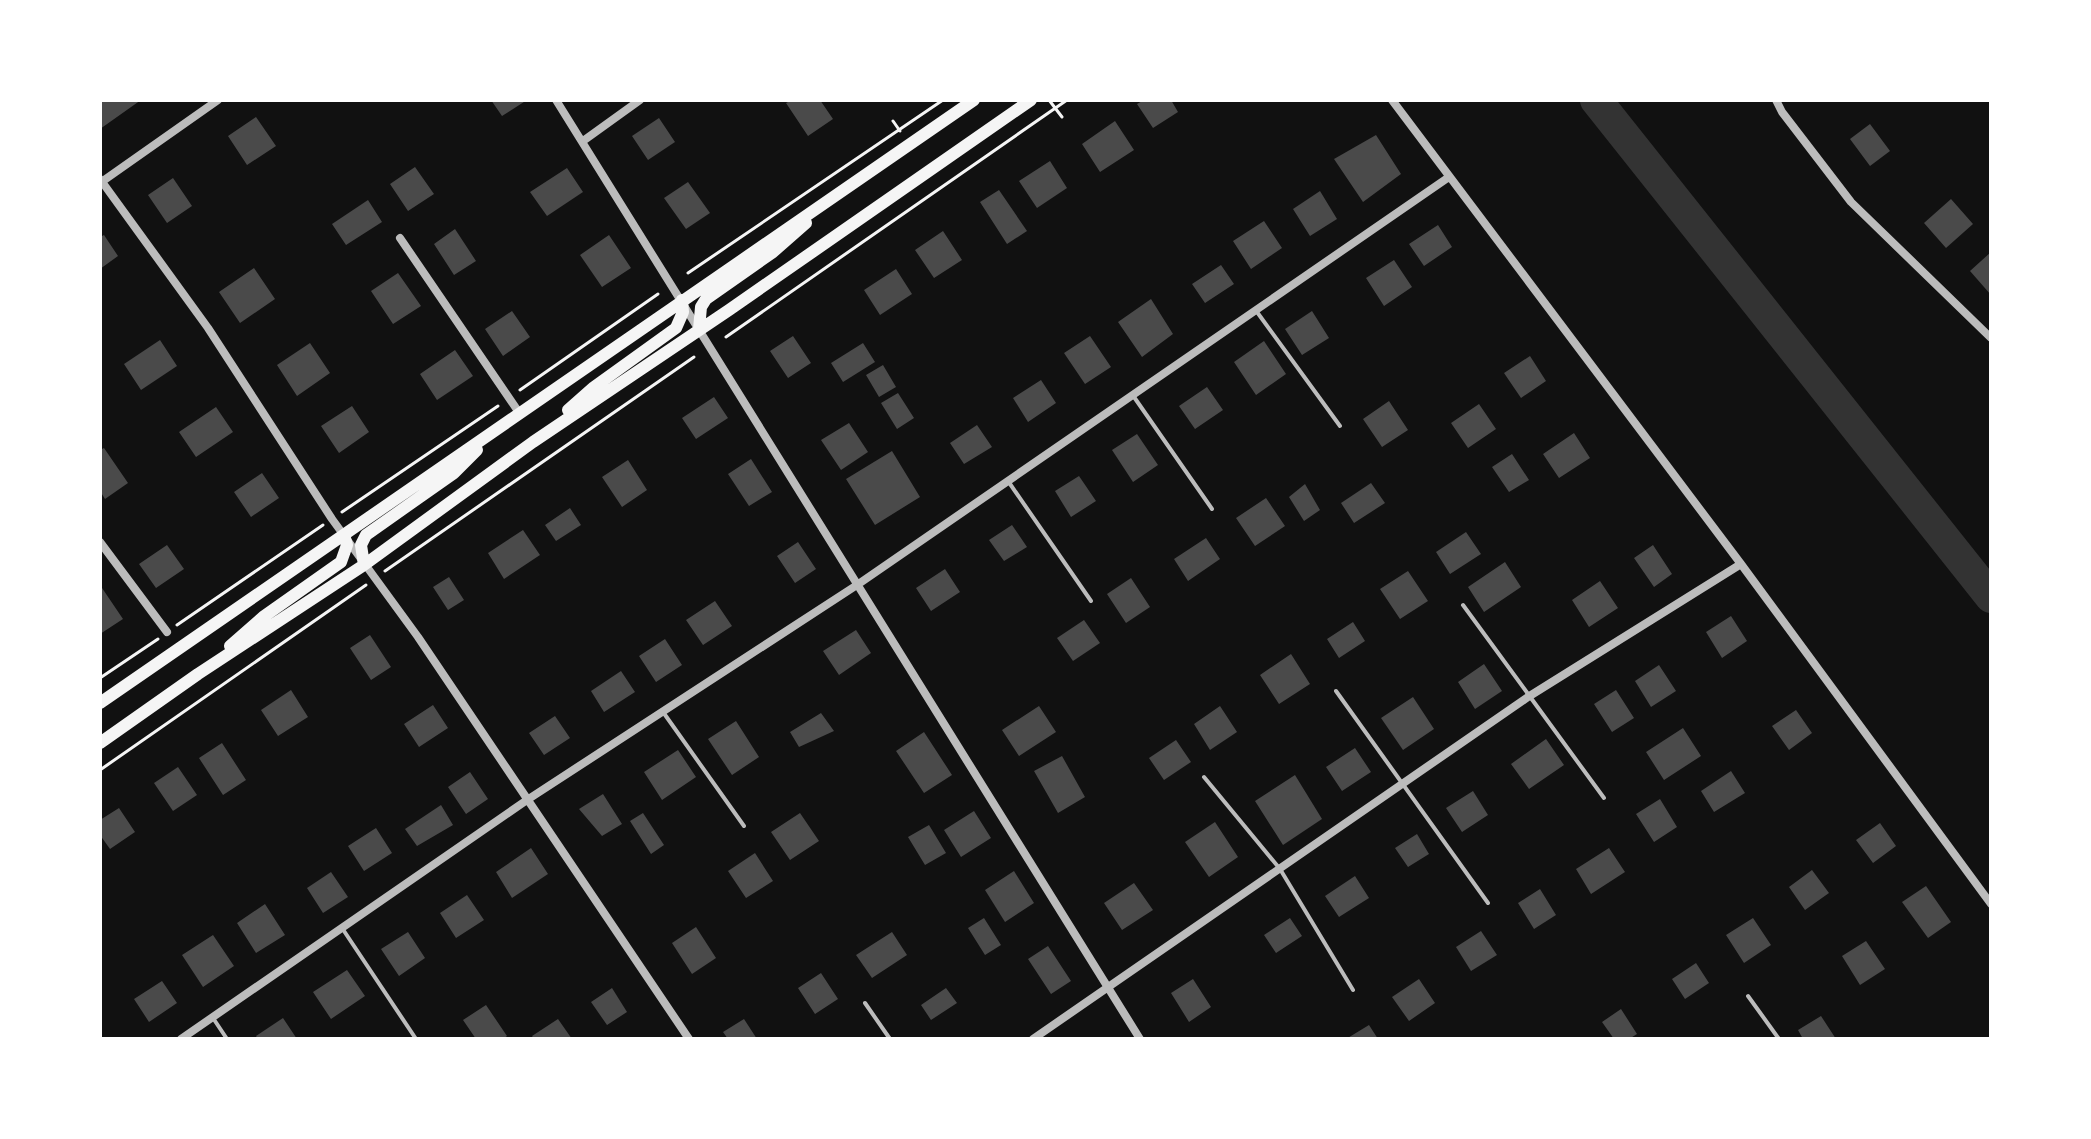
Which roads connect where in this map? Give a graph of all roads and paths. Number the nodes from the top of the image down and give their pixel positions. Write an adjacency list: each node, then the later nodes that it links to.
1 (218, 100): 15 (street)
2 (556, 100): 13 (street)
3 (640, 100): 13 (street)
4 (943, 100): 18 (path)
5 (974, 100): 16 (main road)
6 (1031, 100): 22 (main road)
7 (1049, 100): 11 (path)
8 (1067, 100): 11 (path)
9 (1392, 100): 14 (street)
10 (1776, 100): 24 (street)
11 (1055, 108): 12 (path); 23 (path)
12 (1062, 117)
13 (583, 141): 20 (street)
14 (1449, 177): 21 (street); 37 (street)
15 (101, 181): 34 (street)
16 (851, 185): 20 (main road); 22 (main road)
17 (400, 238): 27 (street)
18 (688, 273)
19 (658, 294): 27 (path)
20 (682, 300): 22 (street); 28 (main road); 31 (main road)
21 (1255, 310): 26 (street); 30 (lane)
22 (699, 329): 31 (main road); 40 (street)
23 (726, 337)
24 (1991, 338)
25 (694, 357): 39 (path)
26 (1133, 395): 32 (street); 33 (lane)
27 (509, 398): 28 (street); 34 (path)
28 (520, 414): 29 (main road)
29 (502, 426): 35 (main road); 38 (main road)
30 (1340, 426)
31 (533, 442): 38 (main road)
32 (1008, 481): 40 (street); 41 (lane)
33 (1212, 509)
34 (332, 519): 35 (street); 43 (path)
35 (344, 535): 38 (street); 44 (main road); 48 (main road)
36 (100, 542): 43 (street)
37 (1741, 564): 47 (street); 59 (street)
38 (364, 565): 39 (street); 44 (main road)
39 (375, 579): 51 (path); 55 (street)
40 (857, 585): 49 (street); 61 (street)
41 (1091, 601)
42 (1463, 605): 47 (lane)
43 (167, 632): 45 (path)
44 (198, 674): 50 (main road)
45 (100, 678)
46 (1336, 691): 53 (lane)
47 (1528, 697): 53 (street); 54 (lane)
48 (100, 703)
49 (663, 712): 55 (street); 56 (lane)
50 (100, 743)
51 (100, 770)
52 (1204, 777): 57 (lane)
53 (1404, 784): 57 (street); 58 (lane)
54 (1604, 798)
55 (527, 800): 60 (street); 69 (street)
56 (744, 826)
57 (1280, 869): 61 (street); 62 (lane)
58 (1488, 903)
59 (1991, 904)
60 (342, 928): 65 (street); 68 (lane)
61 (1108, 989): 71 (street); 72 (street)
62 (1353, 990)
63 (1748, 996): 73 (lane)
64 (865, 1003): 70 (lane)
65 (213, 1018): 66 (street); 67 (lane)
66 (181, 1039)
67 (227, 1039)
68 (416, 1039)
69 (689, 1039)
70 (890, 1039)
71 (1033, 1039)
72 (1140, 1039)
73 (1779, 1039)

